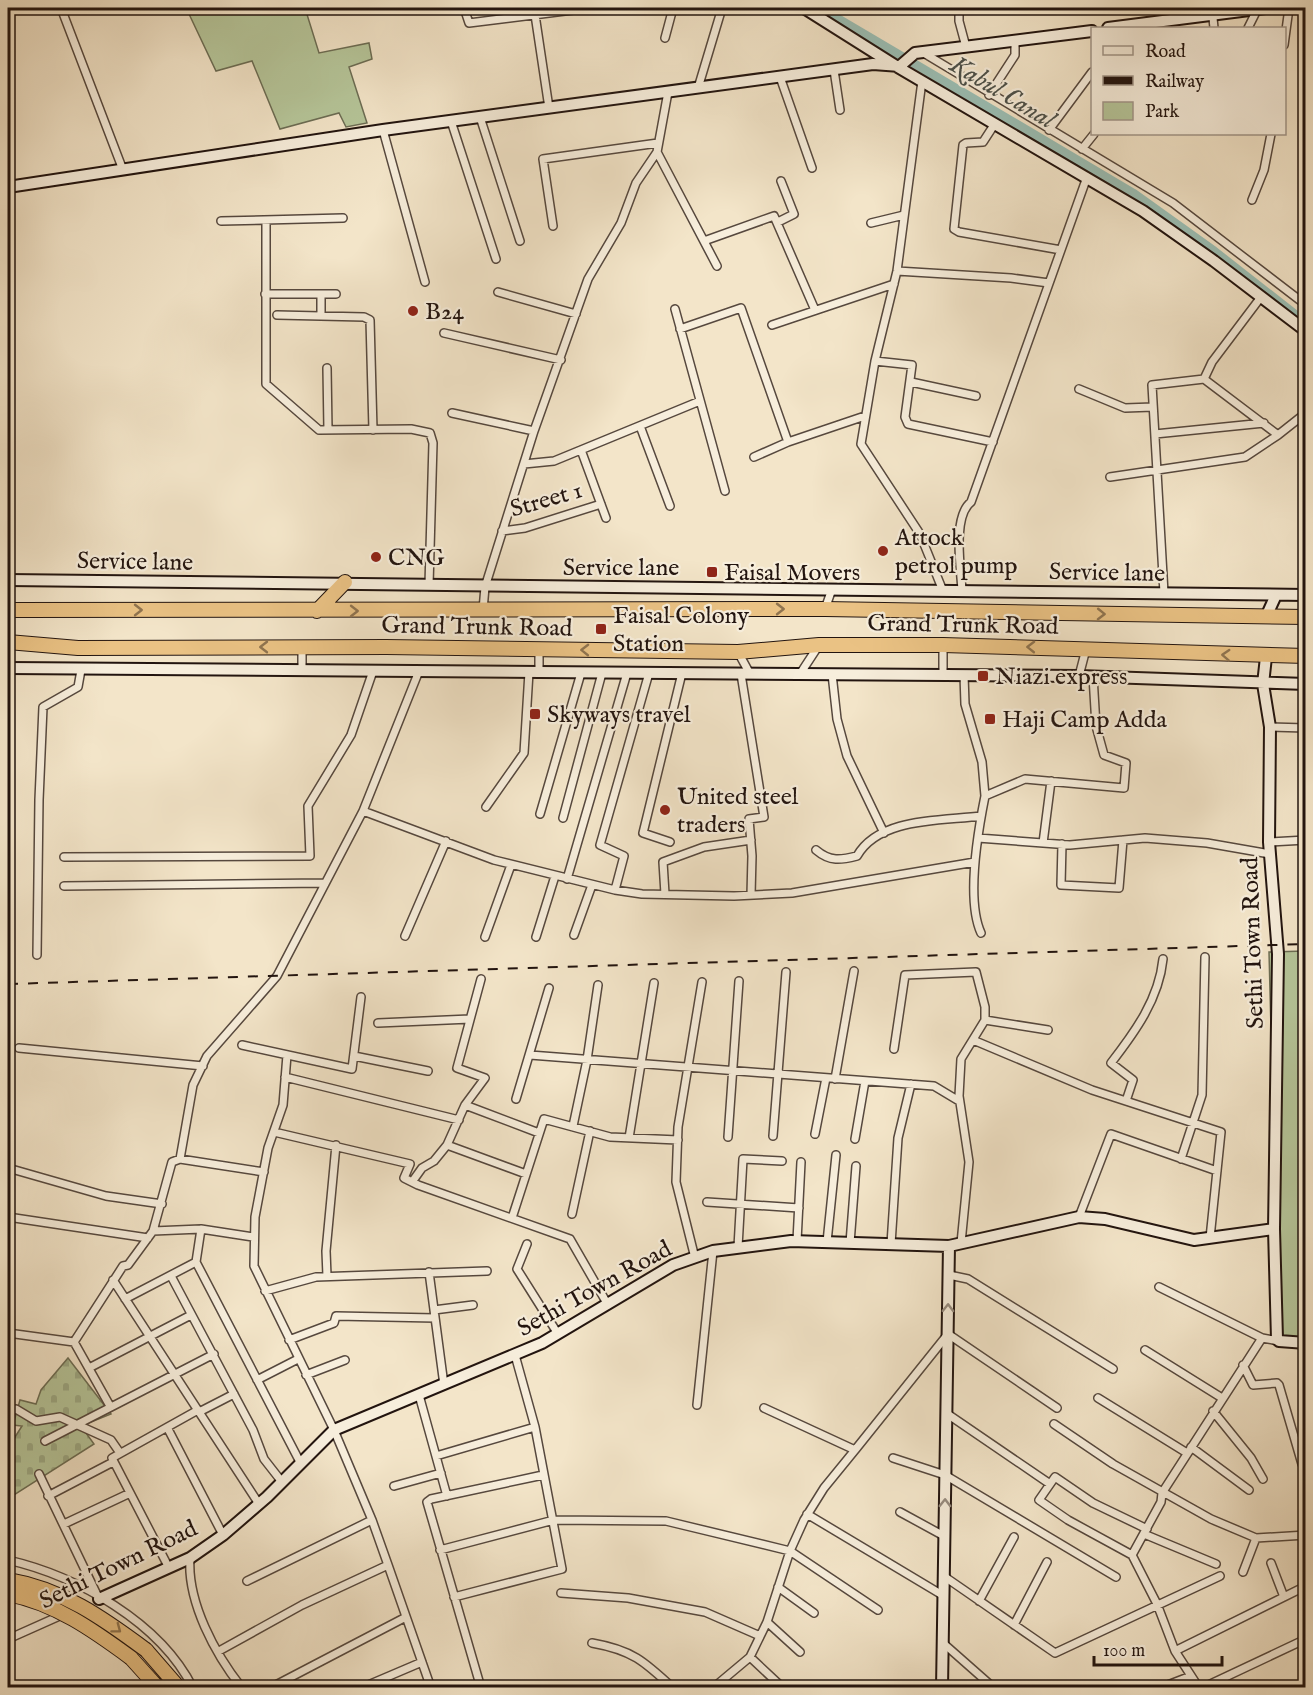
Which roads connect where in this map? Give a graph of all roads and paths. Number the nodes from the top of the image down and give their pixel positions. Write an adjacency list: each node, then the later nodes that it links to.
1 (62, 8): 42 (street)
2 (464, 8): 10 (street)
3 (589, 8): 10 (street)
4 (674, 8): 17 (street)
5 (722, 8): 26 (street)
6 (804, 8): 21 (street)
7 (959, 8): 19 (street)
8 (1260, 8): 11 (street); 14 (street)
9 (1289, 8): 15 (street)
10 (534, 11): 29 (street)
11 (1212, 11): 12 (street); 13 (street)
12 (1138, 27)
13 (1214, 27)
14 (1249, 27)
15 (1286, 30)
16 (1091, 31): 18 (street)
17 (665, 39)
18 (1015, 41): 19 (street); 28 (street)
19 (966, 47): 20 (street)
20 (916, 53): 21 (street); 28 (street)
21 (899, 65): 22 (street); 25 (street)
22 (834, 70): 24 (street); 30 (street)
23 (1091, 73): 35 (street)
24 (780, 77): 26 (street); 41 (street)
25 (921, 81): 33 (street); 47 (street)
26 (698, 88): 27 (street)
27 (668, 92): 29 (street); 38 (street)
28 (989, 95): 35 (street)
29 (549, 108): 31 (street)
30 (840, 110)
31 (480, 117): 32 (street); 54 (street)
32 (451, 121): 34 (street); 57 (street)
33 (993, 124): 43 (street); 56 (street)
34 (383, 130): 42 (street); 60 (street)
35 (1049, 130): 39 (street)
36 (1093, 135): 39 (street)
37 (1271, 135): 46 (street)
38 (658, 143): 40 (street); 53 (street)
39 (1082, 149): 68 (street)
40 (657, 152): 55 (street); 71 (street)
41 (812, 168)
42 (123, 170): 45 (street)
43 (1087, 177): 56 (street); 67 (street)
44 (781, 181): 51 (street)
45 (8, 187)
46 (1252, 200)
47 (904, 215): 52 (street); 59 (street)
48 (343, 218): 49 (street)
49 (266, 220): 50 (street); 64 (street)
50 (221, 221)
51 (778, 222): 55 (street); 70 (street)
52 (871, 223)
53 (553, 226)
54 (520, 241)
55 (704, 241): 58 (street)
56 (1061, 250): 61 (street)
57 (496, 259)
58 (717, 266)
59 (897, 271): 61 (street); 62 (street)
60 (425, 282)
61 (1049, 283): 98 (street)
62 (894, 284): 70 (street); 79 (street)
63 (498, 292): 71 (street)
64 (266, 294): 65 (street); 92 (street)
65 (321, 294): 66 (street); 73 (street)
66 (336, 294)
67 (1261, 297): 76 (street); 81 (street)
68 (1305, 305)
69 (675, 309): 75 (street)
70 (815, 310): 74 (street)
71 (576, 314): 78 (street)
72 (277, 315): 73 (street)
73 (321, 316): 93 (street)
74 (772, 325)
75 (680, 329): 85 (street); 97 (street)
76 (1305, 331)
77 (444, 333): 78 (street)
78 (561, 360): 94 (street)
79 (875, 361): 82 (street); 88 (street)
80 (327, 368): 92 (street)
81 (1204, 379): 86 (street); 90 (street)
82 (911, 382): 84 (street); 98 (street)
83 (1079, 389): 86 (street)
84 (976, 396)
85 (700, 401): 91 (street); 104 (street)
86 (1153, 407): 95 (street)
87 (452, 413): 94 (street)
88 (865, 416): 97 (street); 114 (street)
89 (1302, 416): 96 (street)
90 (1264, 423): 95 (street); 96 (street)
91 (640, 426): 99 (street); 106 (street)
92 (328, 430): 93 (street)
93 (373, 430): 111 (street)
94 (534, 431): 101 (street)
95 (1155, 434): 102 (street)
96 (1278, 435): 102 (street)
97 (788, 442): 100 (street)
98 (993, 442): 115 (street)
99 (581, 450): 101 (street); 105 (street)
100 (753, 457)
101 (524, 464): 108 (street)
102 (1158, 469): 103 (street); 116 (street)
103 (1110, 477)
104 (725, 491)
105 (601, 504): 107 (street); 108 (street, Street 1)
106 (670, 506)
107 (606, 518)
108 (502, 531): 112 (street)
109 (8, 580): 110 (street, Service lane)
110 (345, 582): 111 (street, Service lane); 124 (highway)
111 (429, 585): 112 (street, Service lane)
112 (485, 587): 113 (street, Service lane); 123 (street)
113 (832, 589): 114 (street, Service lane); 120 (street)
114 (943, 591): 115 (street, Service lane)
115 (962, 591): 116 (street, Service lane)
116 (1164, 593): 117 (street, Service lane)
117 (1276, 595): 118 (street, Service lane); 125 (street)
118 (1305, 595)
119 (8, 602): 122 (highway)
120 (825, 609): 123 (highway, Grand Trunk Road, one-way to 120); 125 (highway, Grand Trunk Road, one-way to 125)
121 (8, 610): 122 (highway, Grand Trunk Road)
122 (79, 610): 124 (highway, Grand Trunk Road, one-way to 124)
123 (483, 610): 124 (highway, Grand Trunk Road, one-way to 123)
124 (317, 611)
125 (1266, 617): 126 (highway, Grand Trunk Road)
126 (1305, 617)
127 (8, 642): 132 (highway, Grand Trunk Road)
128 (819, 645): 129 (highway, Grand Trunk Road); 135 (highway, Grand Trunk Road); 150 (street)
129 (943, 645): 133 (highway, Grand Trunk Road, one-way to 129); 152 (street)
130 (302, 647): 132 (highway, Grand Trunk Road, one-way to 132); 134 (highway, Grand Trunk Road); 140 (street)
131 (8, 648): 132 (highway)
132 (78, 648)
133 (1087, 648): 137 (highway, Grand Trunk Road, one-way to 133); 154 (street)
134 (539, 649): 135 (highway, Grand Trunk Road, one-way to 134); 143 (street)
135 (738, 652): 149 (street)
136 (1305, 656): 137 (highway, Grand Trunk Road)
137 (1266, 657): 156 (street, Sethi Town Road)
138 (8, 668): 139 (street)
139 (81, 670): 140 (street); 195 (street)
140 (302, 670): 141 (street)
141 (373, 671): 142 (street); 179 (street)
142 (419, 671): 143 (street); 163 (street)
143 (534, 672): 144 (street); 162 (street)
144 (581, 673): 145 (street); 164 (street)
145 (602, 673): 146 (street); 166 (street)
146 (627, 673): 147 (street); 183 (street)
147 (649, 673): 148 (street); 187 (street)
148 (682, 673): 149 (street); 173 (street)
149 (745, 674): 150 (street); 169 (street)
150 (800, 674): 151 (street)
151 (832, 675): 152 (street); 167 (street)
152 (943, 675): 153 (street)
153 (964, 675): 154 (street); 161 (street)
154 (1079, 676): 155 (street)
155 (1093, 676): 156 (street); 160 (street)
156 (1263, 684): 157 (street); 158 (street, Sethi Town Road)
157 (1305, 684)
158 (1270, 727): 159 (street); 174 (street, Sethi Town Road)
159 (1305, 728)
160 (1051, 781): 161 (street); 175 (street)
161 (986, 796): 165 (street)
162 (486, 807)
163 (363, 811): 172 (street); 184 (street)
164 (540, 814)
165 (981, 816): 167 (street); 168 (street)
166 (562, 818)
167 (884, 833): 177 (street)
168 (978, 837): 175 (street); 180 (street)
169 (751, 840): 188 (street); 189 (street)
170 (1123, 840): 176 (street); 176 (street); 178 (street)
171 (1305, 840): 174 (street)
172 (446, 841): 181 (street); 192 (street)
173 (670, 842)
174 (1269, 842): 178 (street, Sethi Town Road)
175 (1043, 843): 176 (street)
176 (1062, 844)
177 (816, 850)
178 (1270, 854): 268 (street, Sethi Town Road)
179 (64, 857)
180 (975, 862): 189 (street); 190 (street)
181 (511, 865): 182 (street); 193 (street)
182 (555, 876): 183 (street); 194 (street)
183 (567, 879): 185 (street)
184 (325, 883): 186 (street); 220 (street)
185 (591, 885): 187 (street); 191 (street)
186 (64, 886)
187 (615, 890): 188 (street)
188 (665, 894): 189 (street)
189 (751, 895)
190 (981, 933)
191 (574, 935)
192 (405, 936)
193 (485, 937)
194 (536, 937)
195 (37, 955)
196 (1205, 957): 235 (street)
197 (1163, 958): 232 (street)
198 (854, 970): 227 (street)
199 (786, 972): 224 (street)
200 (481, 979): 207 (street)
201 (739, 981): 223 (street)
202 (702, 982): 221 (street)
203 (654, 983): 219 (street)
204 (597, 985): 218 (street)
205 (549, 988): 216 (street)
206 (361, 998): 217 (street)
207 (470, 1018): 209 (street); 233 (street)
208 (985, 1020): 210 (street); 211 (street); 214 (street)
209 (378, 1023)
210 (1048, 1030)
211 (973, 1040): 231 (street); 232 (street)
212 (242, 1046): 215 (street)
213 (20, 1048): 220 (street)
214 (894, 1049)
215 (287, 1055): 217 (street); 225 (street)
216 (530, 1055): 218 (street); 230 (street)
217 (354, 1056): 222 (street)
218 (587, 1060): 219 (street); 236 (street)
219 (643, 1064): 221 (street); 243 (street)
220 (202, 1066): 249 (street)
221 (687, 1067): 223 (street); 245 (street)
222 (428, 1071)
223 (734, 1071): 224 (street); 242 (street)
224 (777, 1074): 226 (street); 241 (street)
225 (285, 1077): 234 (street); 238 (street)
226 (826, 1078): 227 (street); 240 (street)
227 (835, 1079): 228 (street)
228 (865, 1081): 229 (street); 244 (street)
229 (911, 1084): 231 (street); 277 (street)
230 (516, 1099)
231 (959, 1101): 275 (street)
232 (1126, 1101): 235 (street)
233 (465, 1105): 234 (street); 239 (street)
234 (459, 1120): 247 (street)
235 (1194, 1123): 250 (street); 255 (street)
236 (573, 1126): 237 (street); 239 (street)
237 (590, 1131): 243 (street); 263 (street)
238 (274, 1132): 246 (street); 256 (street)
239 (540, 1133): 257 (street)
240 (814, 1134)
241 (773, 1136)
242 (728, 1137)
243 (629, 1138): 245 (street)
244 (855, 1139)
245 (678, 1140): 281 (street)
246 (336, 1145): 258 (street); 287 (street)
247 (447, 1145): 257 (street); 258 (street)
248 (836, 1155): 273 (street)
249 (180, 1159): 256 (street); 260 (street)
250 (1180, 1159): 255 (street); 265 (street)
251 (782, 1161): 261 (street)
252 (801, 1162): 262 (street)
253 (856, 1166): 274 (street)
254 (8, 1168): 260 (street)
255 (1217, 1171): 271 (street)
256 (264, 1172): 270 (street)
257 (526, 1174): 266 (street)
258 (412, 1182): 266 (street)
259 (707, 1202): 261 (street)
260 (162, 1204): 269 (street)
261 (740, 1204): 262 (street); 279 (street)
262 (799, 1208): 272 (street)
263 (572, 1214)
264 (8, 1217): 269 (street)
265 (1079, 1217): 271 (street, Sethi Town Road); 275 (street, Sethi Town Road)
266 (512, 1218): 293 (street)
267 (201, 1229): 269 (street); 270 (street); 282 (street)
268 (1275, 1229): 271 (street, Sethi Town Road); 302 (street, Sethi Town Road)
269 (150, 1234): 288 (street)
270 (253, 1237): 290 (street)
271 (1210, 1238)
272 (797, 1241): 273 (street, Sethi Town Road); 279 (street, Sethi Town Road)
273 (828, 1242): 274 (street, Sethi Town Road)
274 (850, 1243): 277 (street, Sethi Town Road)
275 (961, 1243): 278 (street, Sethi Town Road)
276 (527, 1244): 297 (street)
277 (891, 1244): 278 (street, Sethi Town Road)
278 (949, 1246): 285 (street)
279 (738, 1247): 280 (street, Sethi Town Road)
280 (713, 1251): 281 (street, Sethi Town Road); 321 (street)
281 (695, 1258): 293 (street, Sethi Town Road)
282 (196, 1262): 286 (street); 315 (street)
283 (487, 1271): 284 (street)
284 (429, 1272): 287 (street); 294 (street)
285 (949, 1275): 298 (street, one-way to 285); 312 (street)
286 (171, 1276): 291 (street); 295 (street)
287 (327, 1276): 290 (street)
288 (113, 1280): 291 (street); 303 (street)
289 (1159, 1287): 300 (street)
290 (265, 1291): 301 (street)
291 (125, 1299): 299 (street)
292 (473, 1305): 294 (street)
293 (608, 1305): 297 (street, Sethi Town Road)
294 (434, 1314): 301 (street); 316 (street)
295 (191, 1315): 299 (street); 306 (street)
296 (8, 1333): 303 (street)
297 (558, 1334): 307 (street, Sethi Town Road)
298 (948, 1334): 324 (street); 328 (street); 335 (street)
299 (149, 1337): 311 (street); 313 (street)
300 (1262, 1338): 302 (street); 310 (street)
301 (289, 1340): 308 (street)
302 (1279, 1341): 304 (street)
303 (74, 1342): 311 (street)
304 (1305, 1343)
305 (1145, 1350): 320 (street)
306 (214, 1354): 313 (street); 317 (street)
307 (515, 1355): 316 (street, Sethi Town Road); 331 (street)
308 (298, 1359): 314 (street); 315 (street)
309 (345, 1360): 314 (street)
310 (1243, 1365): 320 (street); 342 (street)
311 (89, 1368): 322 (street)
312 (1113, 1369)
313 (174, 1374): 322 (street); 325 (street)
314 (306, 1374): 333 (street)
315 (257, 1380): 341 (street)
316 (444, 1385): 318 (street, Sethi Town Road)
317 (234, 1394): 325 (street); 348 (street)
318 (419, 1395): 333 (street, Sethi Town Road); 338 (street)
319 (1098, 1398): 336 (street)
320 (1222, 1398): 327 (street)
321 (697, 1405)
322 (110, 1406): 330 (street)
323 (764, 1408): 335 (street)
324 (1057, 1408)
325 (198, 1411): 332 (street); 356 (street)
326 (8, 1412): 330 (street)
327 (1213, 1412): 336 (street); 347 (street)
328 (946, 1413): 346 (street); 349 (street)
329 (1054, 1424): 352 (street)
330 (75, 1425): 334 (street); 337 (street)
331 (535, 1427): 338 (street); 345 (street)
332 (168, 1428): 337 (street); 363 (street)
333 (334, 1430): 341 (street, Sethi Town Road); 359 (street)
334 (45, 1441)
335 (855, 1450): 358 (street)
336 (1189, 1450): 351 (street); 352 (street)
337 (120, 1453): 340 (street)
338 (436, 1456): 343 (street)
339 (893, 1458): 346 (street)
340 (113, 1462): 353 (street); 354 (street)
341 (301, 1464): 348 (street, Sethi Town Road)
342 (1302, 1464)
343 (441, 1473): 350 (street); 355 (street)
344 (39, 1474): 354 (street)
345 (543, 1475): 355 (street); 360 (street)
346 (945, 1475): 365 (street, one-way to 346); 381 (street)
347 (1263, 1479)
348 (282, 1482): 356 (street, Sethi Town Road)
349 (1050, 1484): 362 (street); 370 (street)
350 (394, 1486)
351 (1249, 1490)
352 (1162, 1493): 362 (street); 367 (street)
353 (128, 1494): 361 (street); 377 (street)
354 (49, 1495): 361 (street)
355 (447, 1496): 368 (street)
356 (259, 1504): 363 (street, Sethi Town Road)
357 (900, 1512): 365 (street)
358 (807, 1514): 369 (street); 388 (street)
359 (372, 1520): 376 (street); 383 (street)
360 (554, 1520): 368 (street); 369 (street); 389 (street)
361 (64, 1524): 391 (street)
362 (1145, 1532): 370 (street); 375 (street)
363 (223, 1535): 371 (street, Sethi Town Road)
364 (1305, 1535): 367 (street)
365 (944, 1536): 380 (street)
366 (1014, 1537): 392 (street)
367 (1257, 1538): 378 (street)
368 (440, 1550): 389 (street)
369 (790, 1551): 385 (street); 394 (street)
370 (1132, 1555): 393 (street)
371 (190, 1558): 377 (street, Sethi Town Road); 404 (street)
372 (8, 1560): 391 (street)
373 (1047, 1562): 398 (street)
374 (1271, 1563): 390 (street)
375 (1216, 1564)
376 (388, 1565): 396 (street); 404 (street)
377 (169, 1568): 391 (street, Sethi Town Road)
378 (1243, 1572)
379 (1220, 1576): 393 (street)
380 (945, 1577): 388 (street); 392 (street)
381 (1116, 1577)
382 (8, 1580): 411 (highway, one-way to 411, bridge)
383 (247, 1581)
384 (1305, 1586): 390 (street)
385 (778, 1587): 395 (street); 397 (street)
386 (561, 1593): 399 (street)
387 (8, 1594): 410 (highway, bridge)
388 (944, 1596): 403 (street)
389 (454, 1597): 417 (street)
390 (1284, 1597): 405 (street)
391 (99, 1599): 400 (street, Sethi Town Road); 412 (street)
392 (979, 1601): 398 (street)
393 (1157, 1604): 398 (street); 405 (street)
394 (878, 1610)
395 (814, 1613)
396 (406, 1617): 408 (street); 414 (street)
397 (767, 1622): 399 (street); 406 (street)
398 (1014, 1625)
399 (760, 1636): 407 (street)
400 (8, 1639)
401 (1305, 1639): 424 (street)
402 (592, 1643): 418 (street)
403 (943, 1643): 421 (street); 422 (street)
404 (219, 1651): 413 (street)
405 (1175, 1651): 409 (street)
406 (800, 1652)
407 (750, 1657): 419 (street); 420 (street)
408 (422, 1662): 415 (street); 416 (street)
409 (1191, 1676): 423 (street); 424 (street)
410 (158, 1688)
411 (179, 1688)
412 (193, 1688)
413 (242, 1688)
414 (270, 1688)
415 (361, 1688)
416 (431, 1688)
417 (481, 1688)
418 (673, 1688)
419 (713, 1688)
420 (783, 1688)
421 (942, 1688)
422 (994, 1688)
423 (1160, 1688)
424 (1201, 1688)

